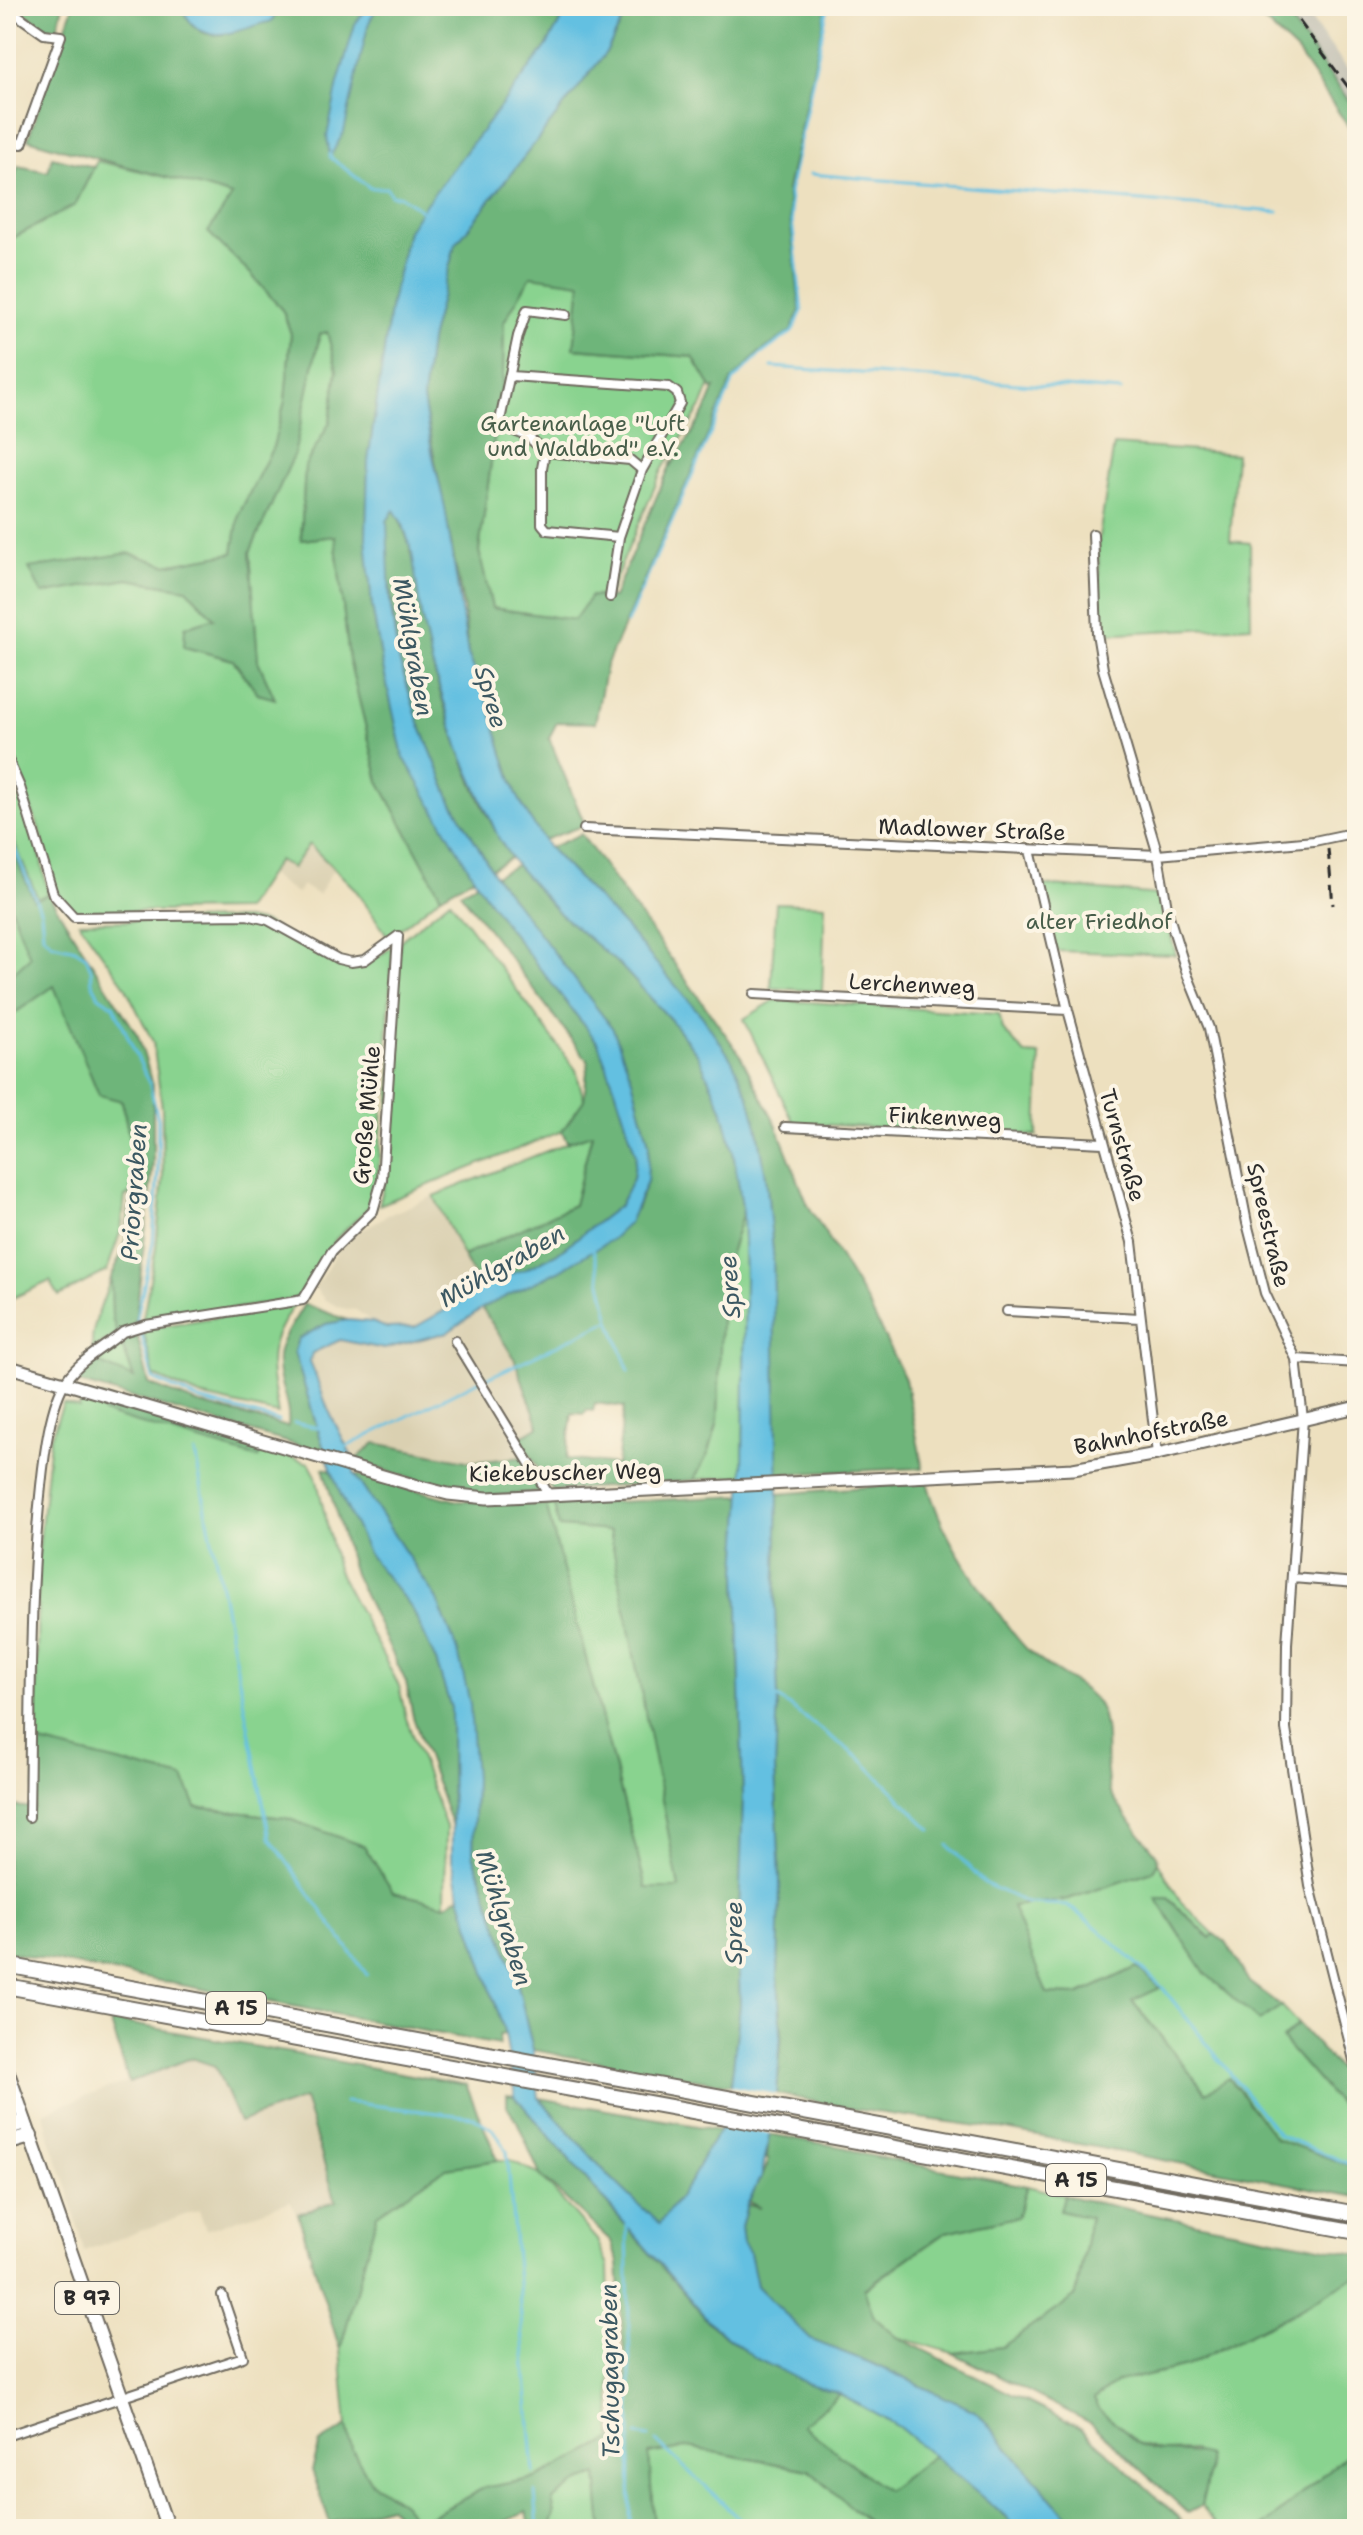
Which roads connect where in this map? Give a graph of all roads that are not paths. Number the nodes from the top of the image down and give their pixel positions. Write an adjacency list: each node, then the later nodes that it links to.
1 (6, 7): 2 (street)
2 (6, 141)
3 (566, 315): 4 (street)
4 (511, 376): 5 (street); 6 (street)
5 (545, 452): 6 (street); 8 (street)
6 (642, 470): 8 (street)
7 (1093, 534): 14 (street, Spreestraße)
8 (619, 537): 9 (street)
9 (610, 597)
10 (6, 755): 25 (street, Große Mühle)
11 (584, 829): 13 (street, Madlower Straße)
12 (1357, 832): 14 (street, Madlower Straße)
13 (1030, 850): 14 (street, Madlower Straße); 16 (street, Turnstraße)
14 (1158, 855): 22 (street, Spreestraße)
15 (754, 994): 16 (street, Lerchenweg)
16 (1068, 1010): 18 (street, Turnstraße)
17 (785, 1127): 18 (street, Finkenweg)
18 (1103, 1143): 20 (street, Turnstraße)
19 (1007, 1311): 20 (street)
20 (1140, 1318): 28 (street, Turnstraße)
21 (455, 1341): 30 (street)
22 (1296, 1359): 23 (street); 27 (street, Spreestraße)
23 (1357, 1363)
24 (6, 1366): 25 (main road, Kiekebuscher Weg)
25 (65, 1381): 30 (main road, Kiekebuscher Weg); 33 (street)
26 (1357, 1407): 27 (main road, Bahnhofstraße)
27 (1303, 1419): 28 (main road, Bahnhofstraße); 31 (street, Spreestraße)
28 (1157, 1454): 29 (main road, Bahnhofstraße)
29 (950, 1475): 30 (main road, Kiekebuscher Weg)
30 (549, 1495)
31 (1292, 1578): 32 (street); 37 (street, Spreestraße)
32 (1357, 1583)
33 (29, 1817)
34 (6, 1965): 41 (highway, A 15)
35 (12, 1987): 42 (highway, A 15)
36 (6, 2067): 39 (main road)
37 (1357, 2072)
38 (6, 2128): 39 (highway)
39 (27, 2129): 40 (highway); 44 (main road, B 97)
40 (6, 2143)
41 (1357, 2214)
42 (1357, 2232)
43 (222, 2295): 44 (street)
44 (121, 2397): 45 (street); 46 (main road, B 97)
45 (6, 2436)
46 (168, 2529)

